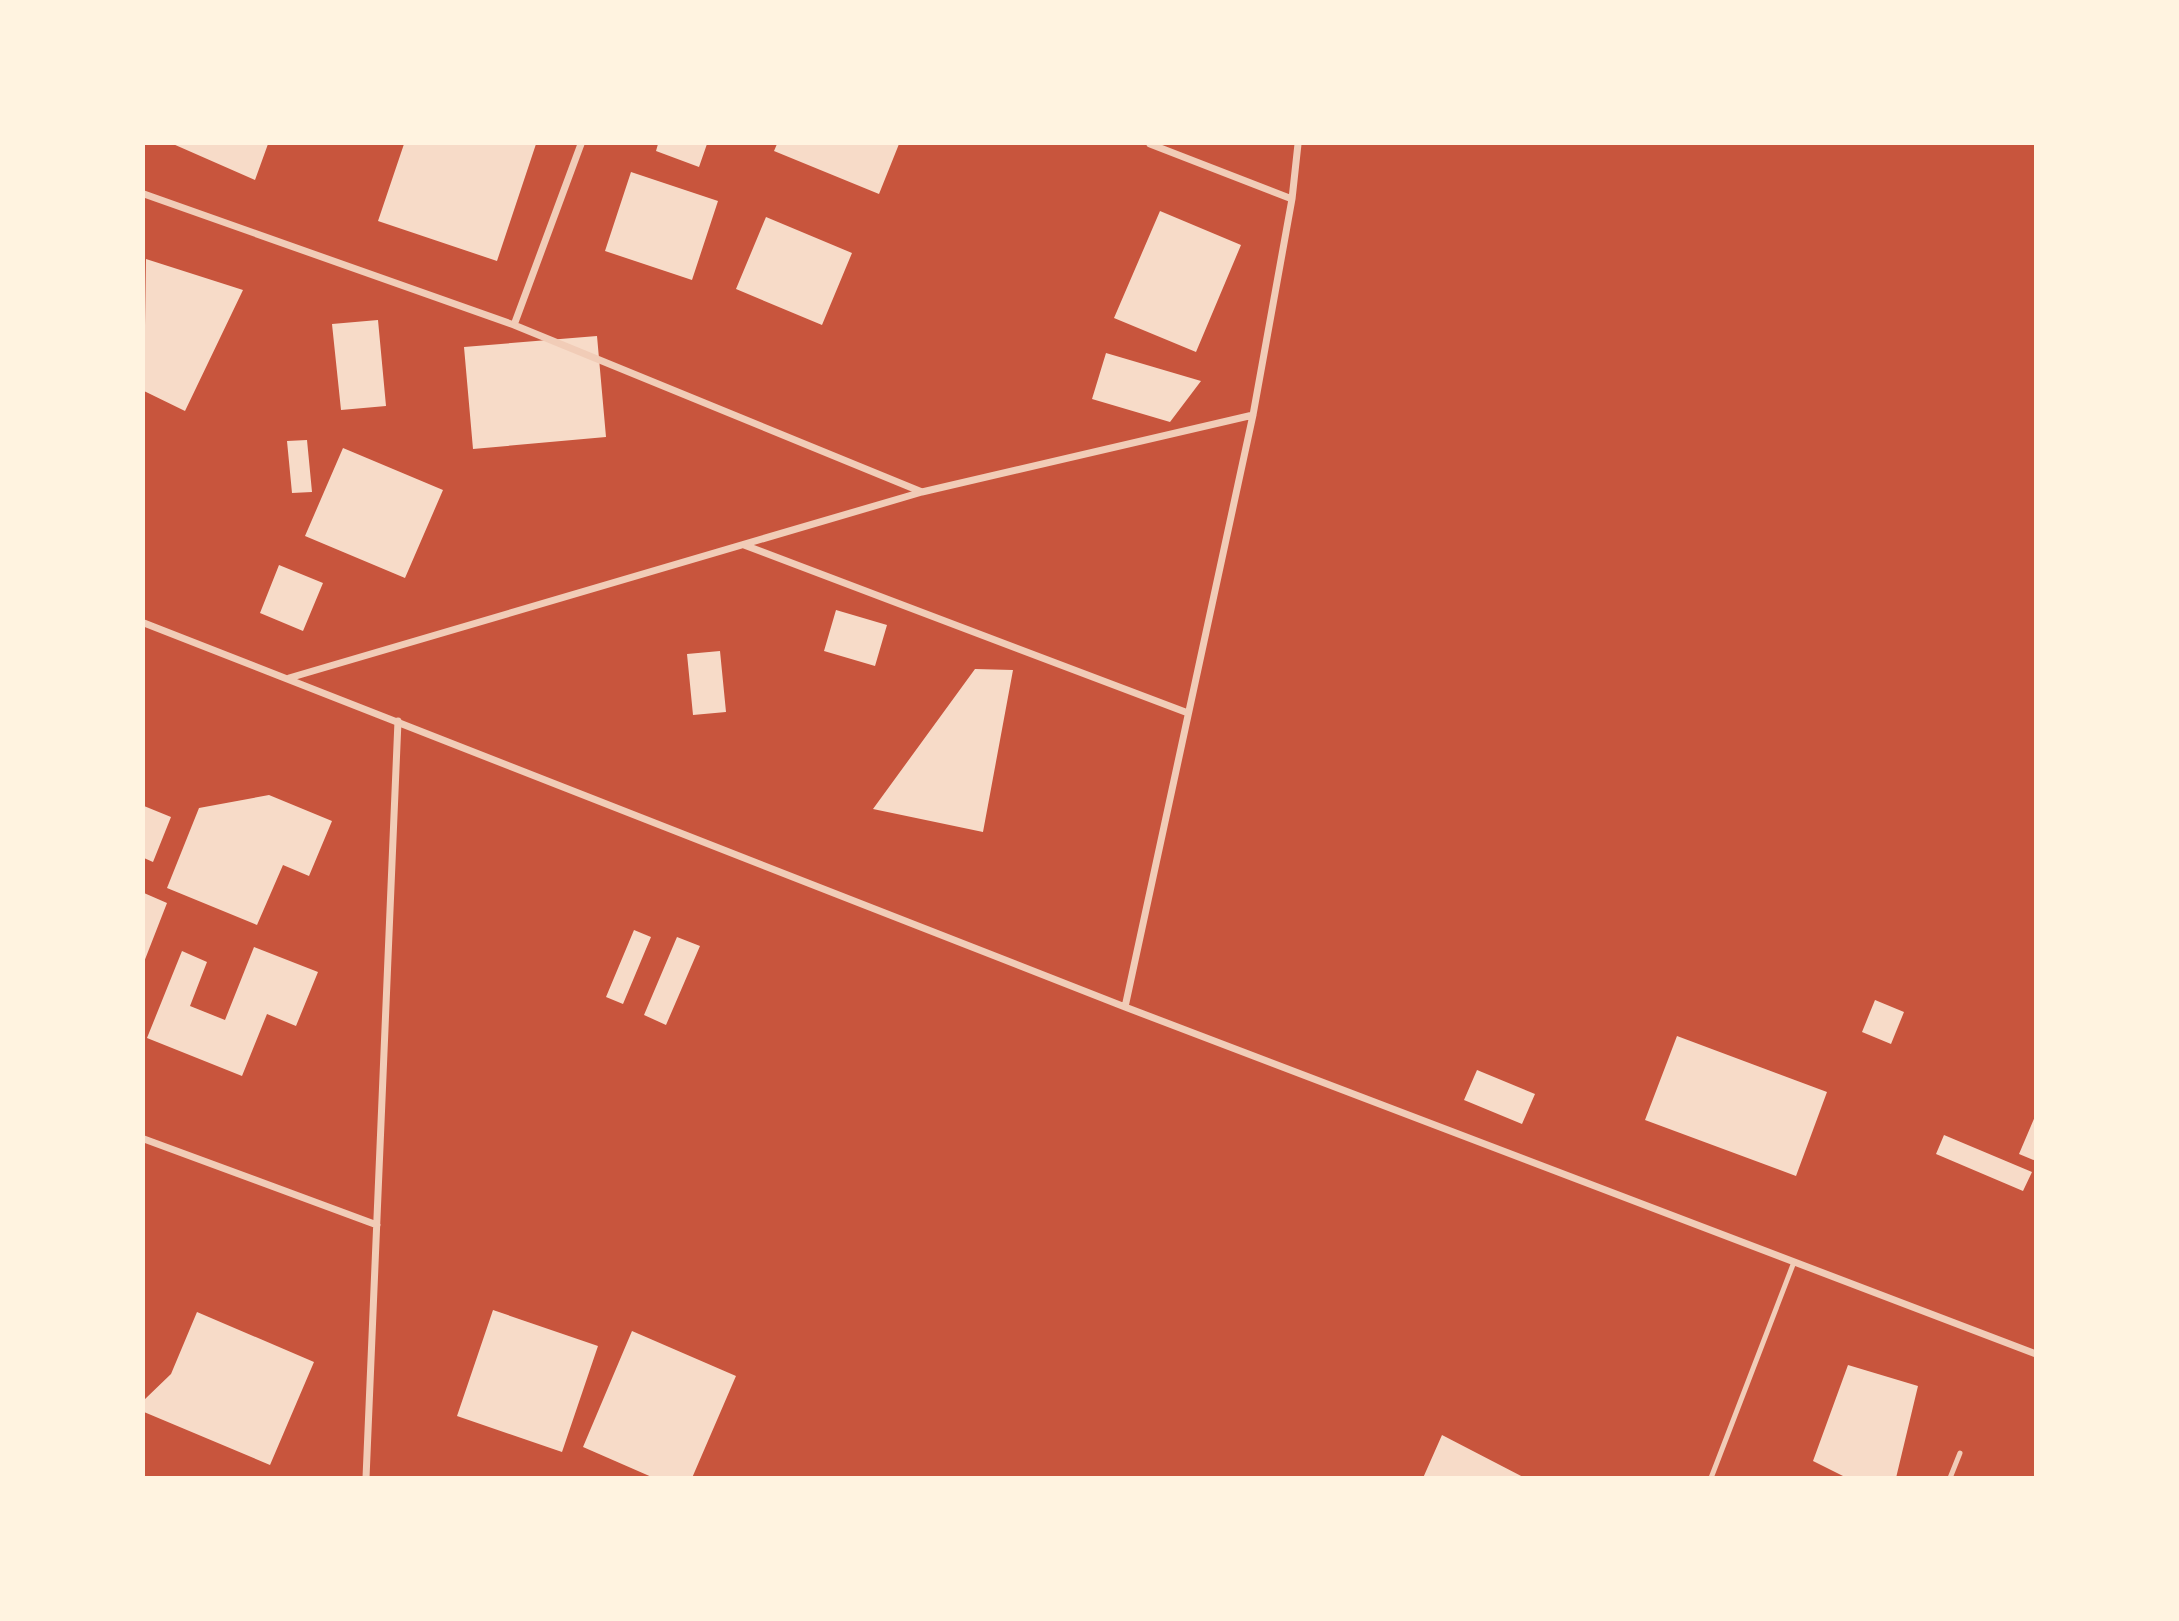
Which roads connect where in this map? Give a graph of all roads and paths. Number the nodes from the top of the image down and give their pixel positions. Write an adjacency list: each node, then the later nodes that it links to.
1 (582, 144): 6 (street)
2 (1150, 144): 5 (street)
3 (1298, 144): 5 (street)
4 (144, 194): 6 (street)
5 (1292, 199): 7 (street)
6 (514, 325): 8 (street)
7 (1253, 415): 8 (street); 12 (street)
8 (922, 492): 9 (street)
9 (743, 544): 11 (street); 12 (street)
10 (144, 624): 11 (street)
11 (289, 678): 13 (street)
12 (1188, 713): 14 (street)
13 (398, 721): 14 (street); 16 (street)
14 (1125, 1007): 17 (street)
15 (144, 1139): 16 (street)
16 (377, 1225): 20 (street)
17 (1794, 1262): 18 (street); 21 (lane)
18 (2035, 1354)
19 (1960, 1453): 22 (lane)
20 (366, 1478)
21 (1711, 1478)
22 (1950, 1478)

